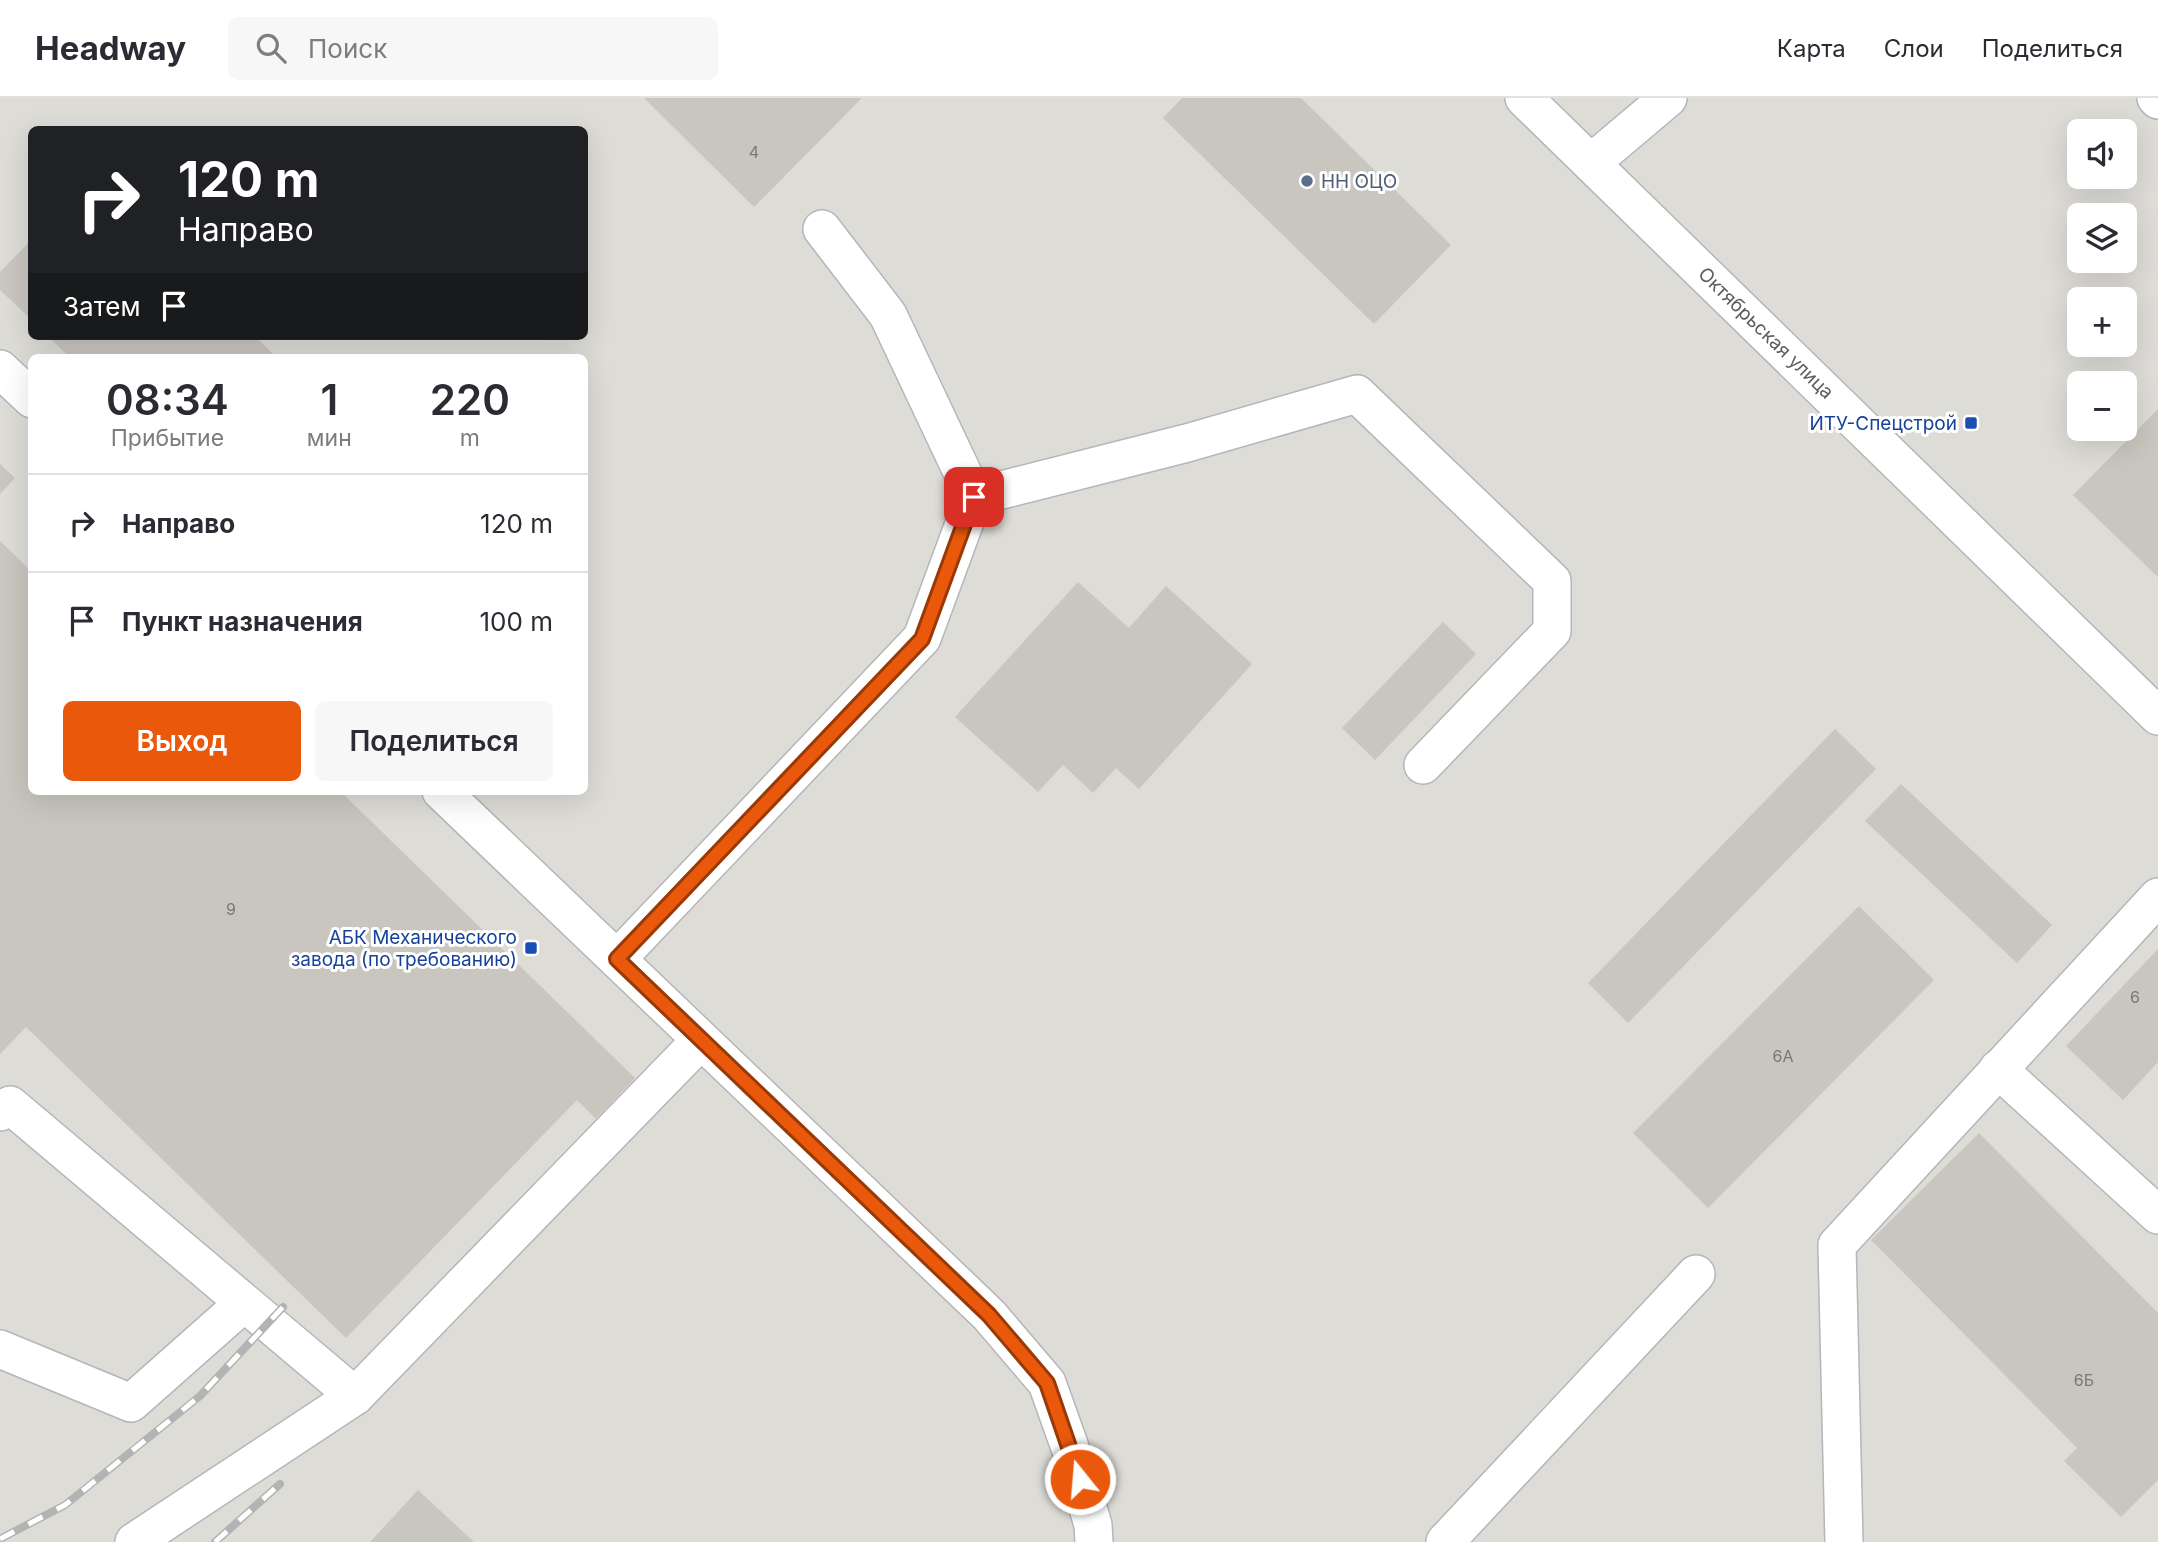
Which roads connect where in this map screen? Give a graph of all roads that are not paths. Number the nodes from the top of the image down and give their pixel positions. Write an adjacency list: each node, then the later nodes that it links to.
1 (1524, 98): 3 (street, Октябрьская улица)
2 (1668, 98): 3 (street)
3 (1591, 163): 8 (street, Октябрьская улица)
4 (822, 229): 7 (street)
5 (0, 369): 6 (street)
6 (28, 395)
7 (974, 497): 9 (street); 12 (street)
8 (2158, 716)
9 (1423, 765)
10 (446, 795): 12 (street)
11 (2158, 897): 14 (street)
12 (617, 959): 13 (street)
13 (701, 1040): 20 (street); 22 (street)
14 (1998, 1069): 16 (street); 24 (street)
15 (0, 1112): 18 (street)
16 (2158, 1215)
17 (1696, 1274): 23 (street)
18 (244, 1303): 19 (street); 20 (street)
19 (0, 1349)
20 (355, 1396): 21 (street)
21 (134, 1542)
22 (1094, 1542)
23 (1445, 1542)
24 (1844, 1542)

